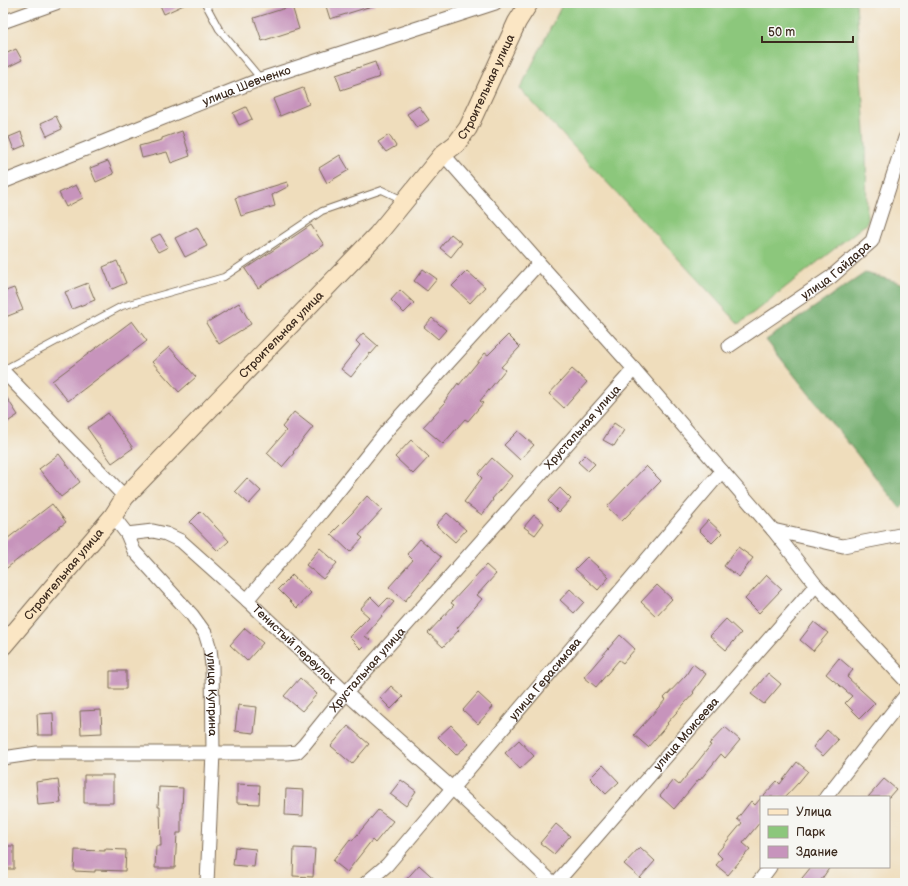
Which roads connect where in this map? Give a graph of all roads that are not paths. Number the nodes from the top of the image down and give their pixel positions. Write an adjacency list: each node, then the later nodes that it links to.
1 (56, 3): 5 (street)
2 (205, 3): 6 (lane)
3 (495, 3): 6 (street, улица Шевченко)
4 (529, 3): 8 (main road, Строительная улица)
5 (3, 22)
6 (261, 79): 9 (street, улица Шевченко)
7 (905, 138): 12 (street, улица Гайдара)
8 (443, 154): 10 (main road, Строительная улица); 11 (street)
9 (3, 182)
10 (405, 201): 14 (lane); 16 (main road, Строительная улица)
11 (539, 263): 13 (street); 22 (street)
12 (729, 346)
13 (634, 369): 15 (street); 25 (street, Хрустальная улица)
14 (3, 371): 16 (street)
15 (722, 471): 18 (street); 29 (street, улица Герасимова)
16 (125, 497): 17 (main road, Строительная улица)
17 (113, 516): 19 (street); 23 (main road, Строительная улица)
18 (773, 530): 20 (street); 21 (street)
19 (127, 534): 22 (street, Тенистый переулок); 27 (street, улица Куприна)
20 (905, 534)
21 (816, 585): 24 (street); 35 (street, улица Моисеева)
22 (247, 600): 25 (street, Тенистый переулок)
23 (3, 646)
24 (905, 680)
25 (346, 693): 27 (street, Хрустальная улица); 29 (street, Тенистый переулок)
26 (905, 696): 30 (street)
27 (213, 753): 28 (street, Хрустальная улица); 32 (street, улица Куприна)
28 (3, 758)
29 (452, 788): 33 (street, улица Герасимова); 34 (street, Тенистый переулок)
30 (827, 796)
31 (769, 868): 36 (street)
32 (207, 883)
33 (366, 883)
34 (553, 883)
35 (556, 883)
36 (758, 883)

